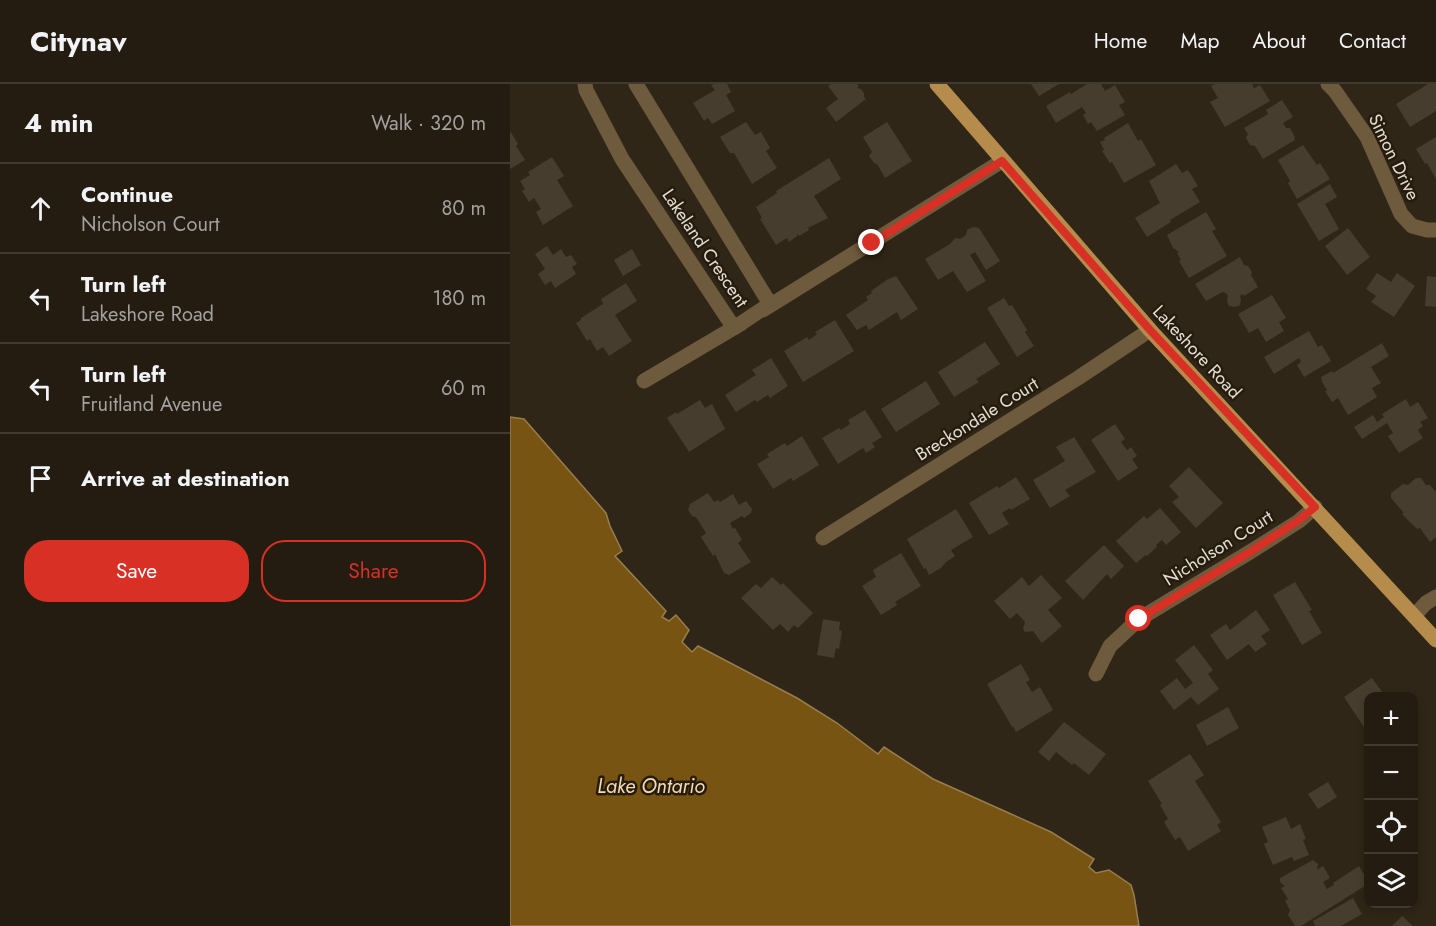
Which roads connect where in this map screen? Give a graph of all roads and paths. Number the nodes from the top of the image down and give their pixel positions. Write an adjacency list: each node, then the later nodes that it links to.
1 (585, 84): 7 (street, Lakeland Crescent)
2 (636, 84): 7 (street, Lakeland Crescent)
3 (937, 84): 5 (main road, Lakeshore Road)
4 (1337, 86): 6 (street, Simon Drive)
5 (1002, 161): 7 (street); 8 (main road, Lakeshore Road)
6 (1436, 230)
7 (734, 328): 9 (street)
8 (1150, 330): 10 (main road, Lakeshore Road); 11 (street, Breckondale Court)
9 (644, 381)
10 (1315, 507): 13 (main road, Lakeshore Road); 15 (street, Nicholson Court)
11 (823, 538)
12 (1436, 597): 13 (street)
13 (1414, 616): 14 (main road, Lakeshore Road)
14 (1436, 640)
15 (1096, 674)

